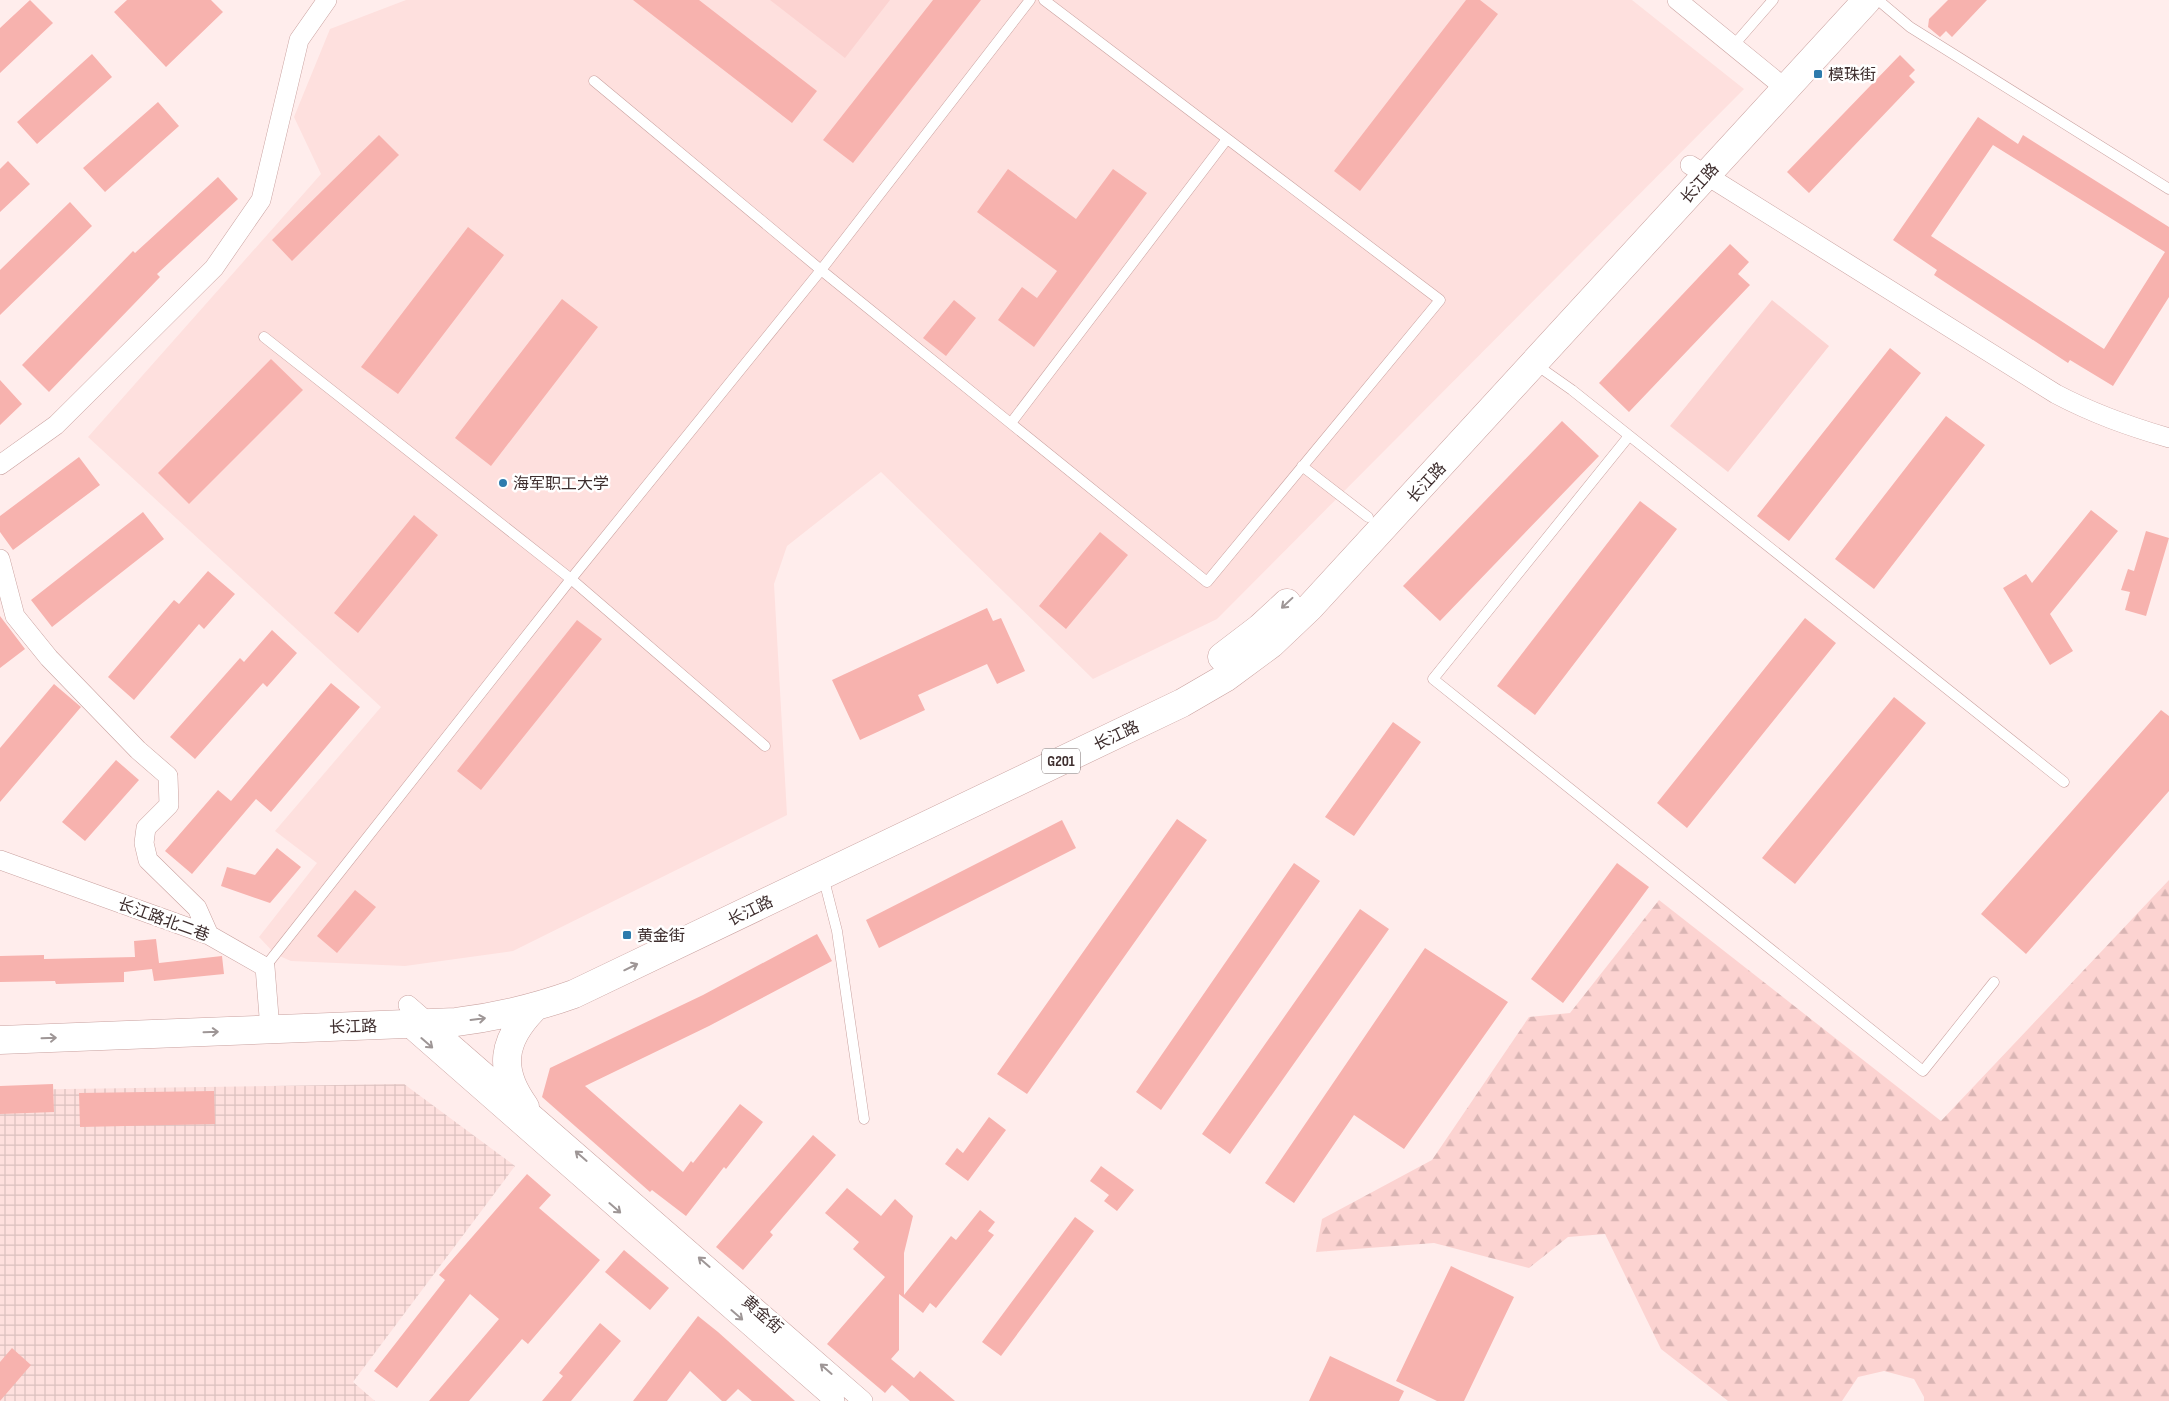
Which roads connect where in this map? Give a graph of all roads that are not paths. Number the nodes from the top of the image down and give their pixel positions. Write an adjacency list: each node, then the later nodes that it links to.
1 (327, 0): 21 (street)
2 (1030, 0): 15 (lane)
3 (1044, 0): 12 (lane)
4 (1677, 0): 9 (street)
5 (1773, 0): 9 (lane)
6 (1841, 0): 11 (highway, 长江路 / G201)
7 (1867, 0): 11 (highway, 长江路 / G201)
8 (1878, 0): 14 (lane)
9 (1733, 46): 11 (street)
10 (594, 81): 15 (lane)
11 (1779, 83): 13 (highway, 长江路 / G201)
12 (1228, 139): 18 (lane); 22 (lane)
13 (1698, 170): 17 (highway, 长江路 / G201); 20 (street); 23 (highway, 长江路 / G201)
14 (2169, 189)
15 (822, 270): 18 (lane); 25 (lane)
16 (264, 337): 25 (lane)
17 (1534, 364): 19 (lane); 29 (highway, 长江路 / G201)
18 (1011, 423): 22 (lane)
19 (1629, 436): 27 (lane); 32 (lane)
20 (2169, 438)
21 (0, 465)
22 (1302, 466): 23 (lane)
23 (1368, 517): 34 (highway, 长江路 / G201, one-way to 34)
24 (0, 559): 30 (street)
25 (571, 579): 26 (lane); 31 (lane)
26 (765, 746)
27 (2064, 782)
28 (0, 860): 30 (street, 长江路北二巷)
29 (823, 875): 33 (highway, 长江路 / G201, one-way to 29); 39 (lane)
30 (210, 935): 31 (street, 长江路北二巷)
31 (265, 967): 35 (street)
32 (1994, 982)
33 (533, 1008): 34 (highway, 长江路 / G201, one-way to 33); 38 (highway)
34 (414, 1017): 35 (highway, 长江路 / G201); 38 (street, 黄金街); 40 (street, 黄金街, one-way to 40)
35 (269, 1020): 36 (highway, 长江路 / G201); 37 (highway, 长江路 / G201, one-way to 35)
36 (0, 1021)
37 (0, 1040)
38 (525, 1107): 41 (street, 黄金街, one-way to 38)
39 (864, 1119)
40 (835, 1401)
41 (863, 1401)

